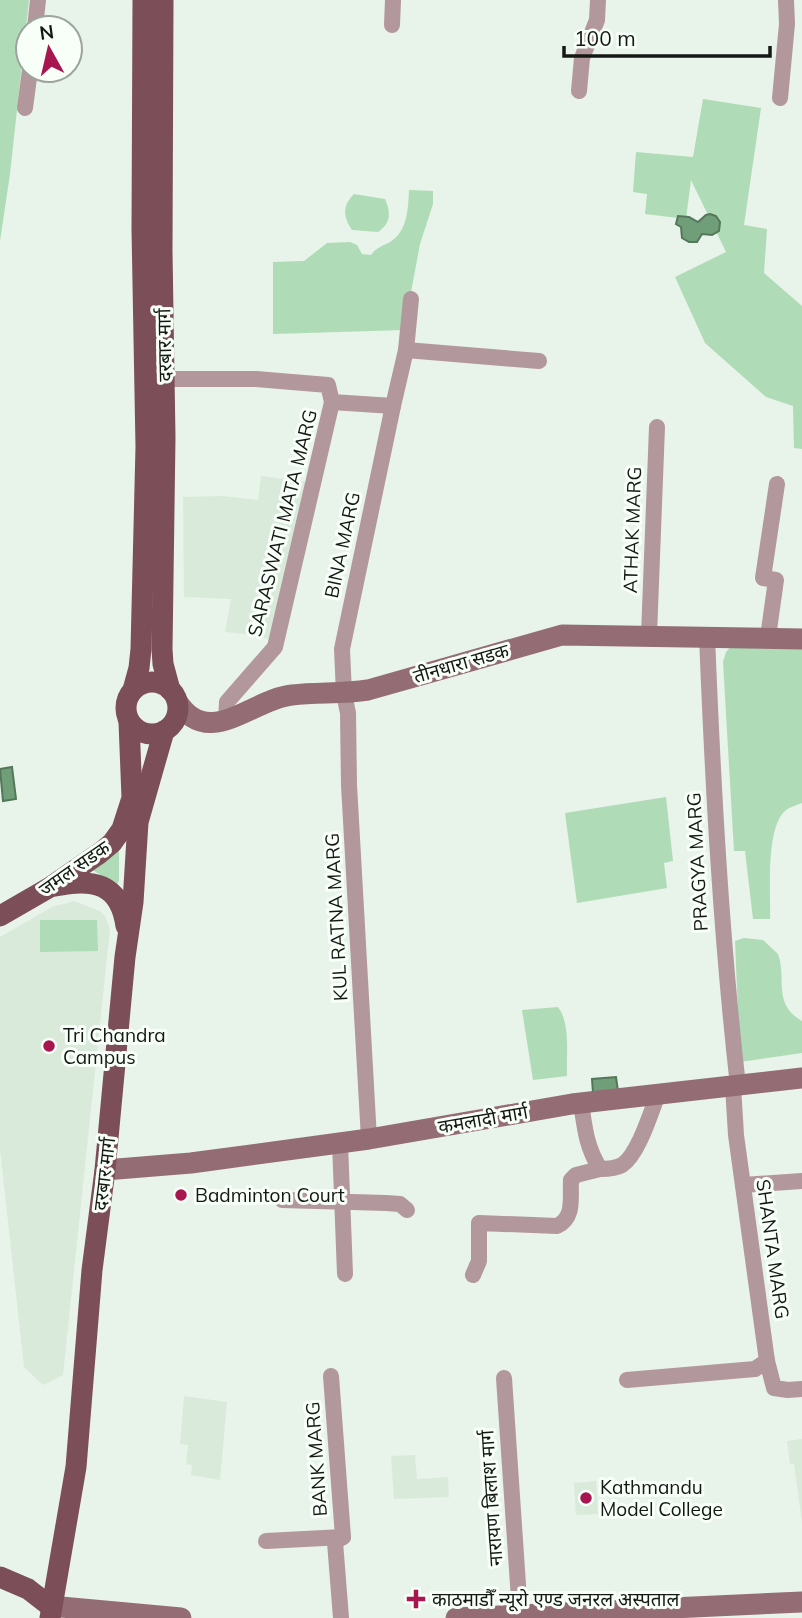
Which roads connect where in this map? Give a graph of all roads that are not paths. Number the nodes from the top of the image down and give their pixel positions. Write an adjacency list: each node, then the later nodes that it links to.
1 (153, 0): 15 (main road, दरबार मार्ग); 24 (main road, दरबार मार्ग)
2 (393, 0): 5 (street)
3 (598, 0): 9 (street)
4 (786, 0): 7 (street)
5 (392, 25)
6 (802, 35): 7 (street)
7 (785, 38): 10 (street)
8 (28, 84): 11 (street)
9 (579, 91)
10 (780, 98)
11 (25, 108)
12 (411, 299): 13 (street, BINA MARG)
13 (407, 350): 14 (street); 17 (street, BINA MARG)
14 (539, 361)
15 (164, 379): 16 (street); 26 (main road, दरबार मार्ग)
16 (332, 402): 17 (street); 27 (street, SARASWATI MATA MARG)
17 (393, 405): 25 (street, BINA MARG)
18 (657, 427): 20 (street, ATHAK MARG)
19 (777, 484): 22 (street)
20 (649, 635): 21 (main road, तीनधारा सडक); 25 (main road, तीनधारा सडक)
21 (707, 636): 22 (main road, तीनधारा सडक); 34 (street, PRAGYA MARG)
22 (768, 637): 23 (main road, तीनधारा सडक)
23 (802, 639)
24 (133, 690): 26 (main road); 28 (main road)
25 (344, 694): 27 (main road, तीनधारा सडक); 37 (street, KUL RATNA MARG)
26 (174, 695): 27 (main road); 29 (main road)
27 (223, 721)
28 (130, 722): 29 (main road); 30 (main road, जमल सडक)
29 (164, 731): 32 (main road, दरबार मार्ग)
30 (52, 886): 31 (main road, जमल सडक); 32 (main road)
31 (0, 916)
32 (128, 942): 40 (main road, दरबार मार्ग)
33 (802, 1078): 34 (main road, कमलादी मार्ग)
34 (736, 1086): 35 (main road, कमलादी मार्ग); 42 (street, SHANTA MARG)
35 (658, 1094): 36 (main road, कमलादी मार्ग); 39 (street)
36 (581, 1103): 37 (main road, कमलादी मार्ग); 39 (street)
37 (369, 1139): 38 (main road, कमलादी मार्ग)
38 (340, 1143): 40 (main road, कमलादी मार्ग); 44 (street)
39 (600, 1169): 47 (street)
40 (105, 1170): 57 (main road, दरबार मार्ग)
41 (802, 1181): 42 (street)
42 (743, 1185): 48 (street, SHANTA MARG)
43 (282, 1200): 44 (street)
44 (342, 1201): 45 (street); 46 (street)
45 (407, 1210)
46 (345, 1274)
47 (473, 1275)
48 (767, 1361): 51 (street); 52 (street, SHANTA MARG)
49 (331, 1376): 53 (street, BANK MARG)
50 (504, 1378): 58 (street, नारायण बिलाश मार्ग)
51 (627, 1380)
52 (802, 1389)
53 (343, 1537): 54 (street); 61 (street, BANK MARG)
54 (266, 1541)
55 (0, 1577): 57 (main road)
56 (802, 1602): 59 (main road)
57 (50, 1612): 60 (main road)
58 (520, 1614): 59 (main road); 62 (main road)
59 (652, 1614)
60 (181, 1618)
61 (341, 1618)
62 (456, 1618)

